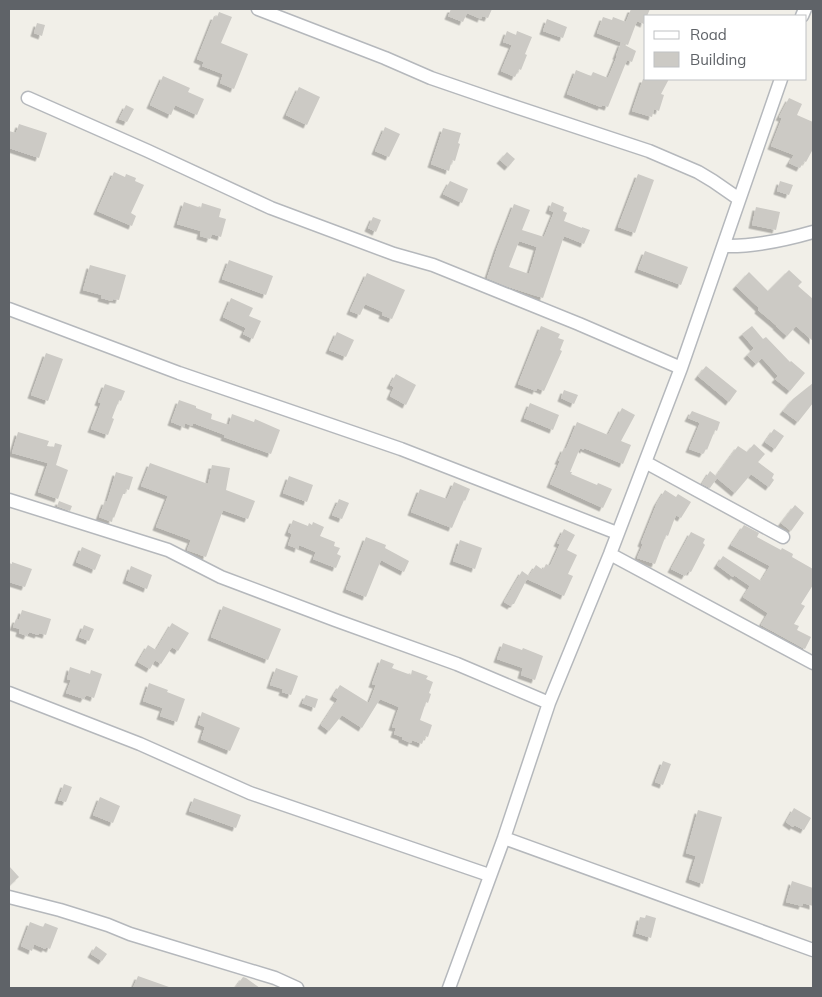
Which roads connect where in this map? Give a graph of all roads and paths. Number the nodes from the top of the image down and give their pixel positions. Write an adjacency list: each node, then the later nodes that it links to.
1 (258, 9): 4 (street)
2 (781, 80): 4 (street)
3 (28, 98): 8 (street)
4 (739, 199): 6 (street)
5 (813, 232): 6 (street)
6 (724, 246): 8 (street)
7 (9, 309): 11 (street)
8 (681, 368): 9 (street)
9 (645, 462): 11 (street); 12 (street)
10 (9, 500): 16 (street)
11 (617, 533): 13 (street)
12 (783, 537)
13 (610, 554): 14 (street); 16 (street)
14 (813, 662)
15 (9, 692): 18 (street)
16 (549, 703): 17 (street)
17 (504, 838): 18 (street); 20 (street)
18 (489, 875): 22 (street)
19 (9, 897): 21 (street)
20 (813, 950)
21 (298, 988)
22 (449, 988)

